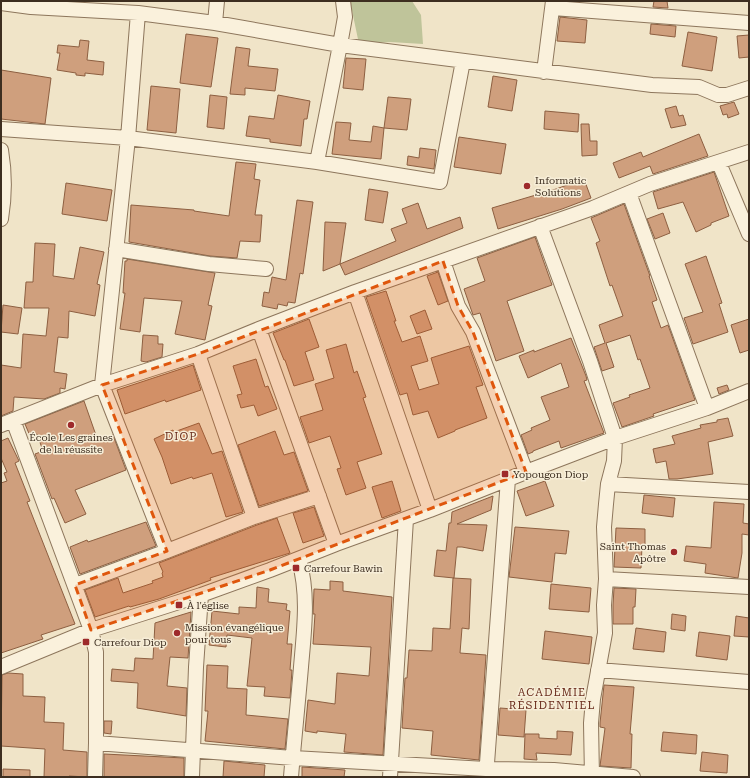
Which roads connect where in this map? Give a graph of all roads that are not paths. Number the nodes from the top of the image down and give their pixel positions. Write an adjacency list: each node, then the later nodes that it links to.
1 (217, 1): 7 (street)
2 (343, 1): 9 (street)
3 (1, 3): 4 (street)
4 (31, 4): 6 (street)
5 (553, 4): 8 (street); 11 (street)
6 (138, 13): 7 (street); 14 (street)
7 (215, 23): 9 (street)
8 (749, 23)
9 (340, 45): 10 (street); 17 (street)
10 (463, 61): 11 (street); 17 (street)
11 (544, 72): 12 (street)
12 (749, 88)
13 (1, 129): 14 (street)
14 (128, 138): 17 (street); 23 (street)
15 (1, 150): 20 (street)
16 (749, 152): 18 (street)
17 (317, 162)
18 (719, 163): 19 (street); 22 (street)
19 (629, 193): 21 (street); 31 (street)
20 (1, 219)
21 (540, 226): 24 (street); 33 (street)
22 (749, 234)
23 (116, 249): 25 (street); 29 (street)
24 (443, 261): 26 (street); 34 (street)
25 (266, 270)
26 (355, 292): 27 (street); 39 (street)
27 (259, 329): 28 (street); 38 (street)
28 (198, 354): 29 (street); 40 (street)
29 (102, 386): 32 (street); 43 (street)
30 (749, 391): 31 (street)
31 (707, 408): 33 (street)
32 (7, 423): 46 (street)
33 (615, 438): 34 (street); 36 (street)
34 (526, 472): 35 (street)
35 (508, 479): 39 (street); 57 (street)
36 (608, 484): 37 (street); 45 (street)
37 (749, 492)
38 (319, 496): 40 (street); 42 (street)
39 (430, 510): 41 (street)
40 (254, 517): 43 (street)
41 (406, 519): 42 (street); 56 (street)
42 (336, 544): 44 (street)
43 (167, 551): 46 (street)
44 (299, 560): 48 (street); 55 (street)
45 (606, 579): 47 (street); 51 (street)
46 (75, 585): 49 (street)
47 (749, 587)
48 (201, 595): 49 (street); 54 (street)
49 (91, 630): 50 (street); 53 (street)
50 (1, 667)
51 (598, 670): 52 (street); 58 (street)
52 (749, 682)
53 (96, 743): 54 (street); 59 (street)
54 (194, 750): 55 (street); 60 (street)
55 (293, 758): 56 (street); 61 (street)
56 (391, 771): 57 (street)
57 (486, 773): 58 (street)
58 (592, 776): 62 (street)
59 (95, 777)
60 (192, 777)
61 (292, 777)
62 (633, 777)

